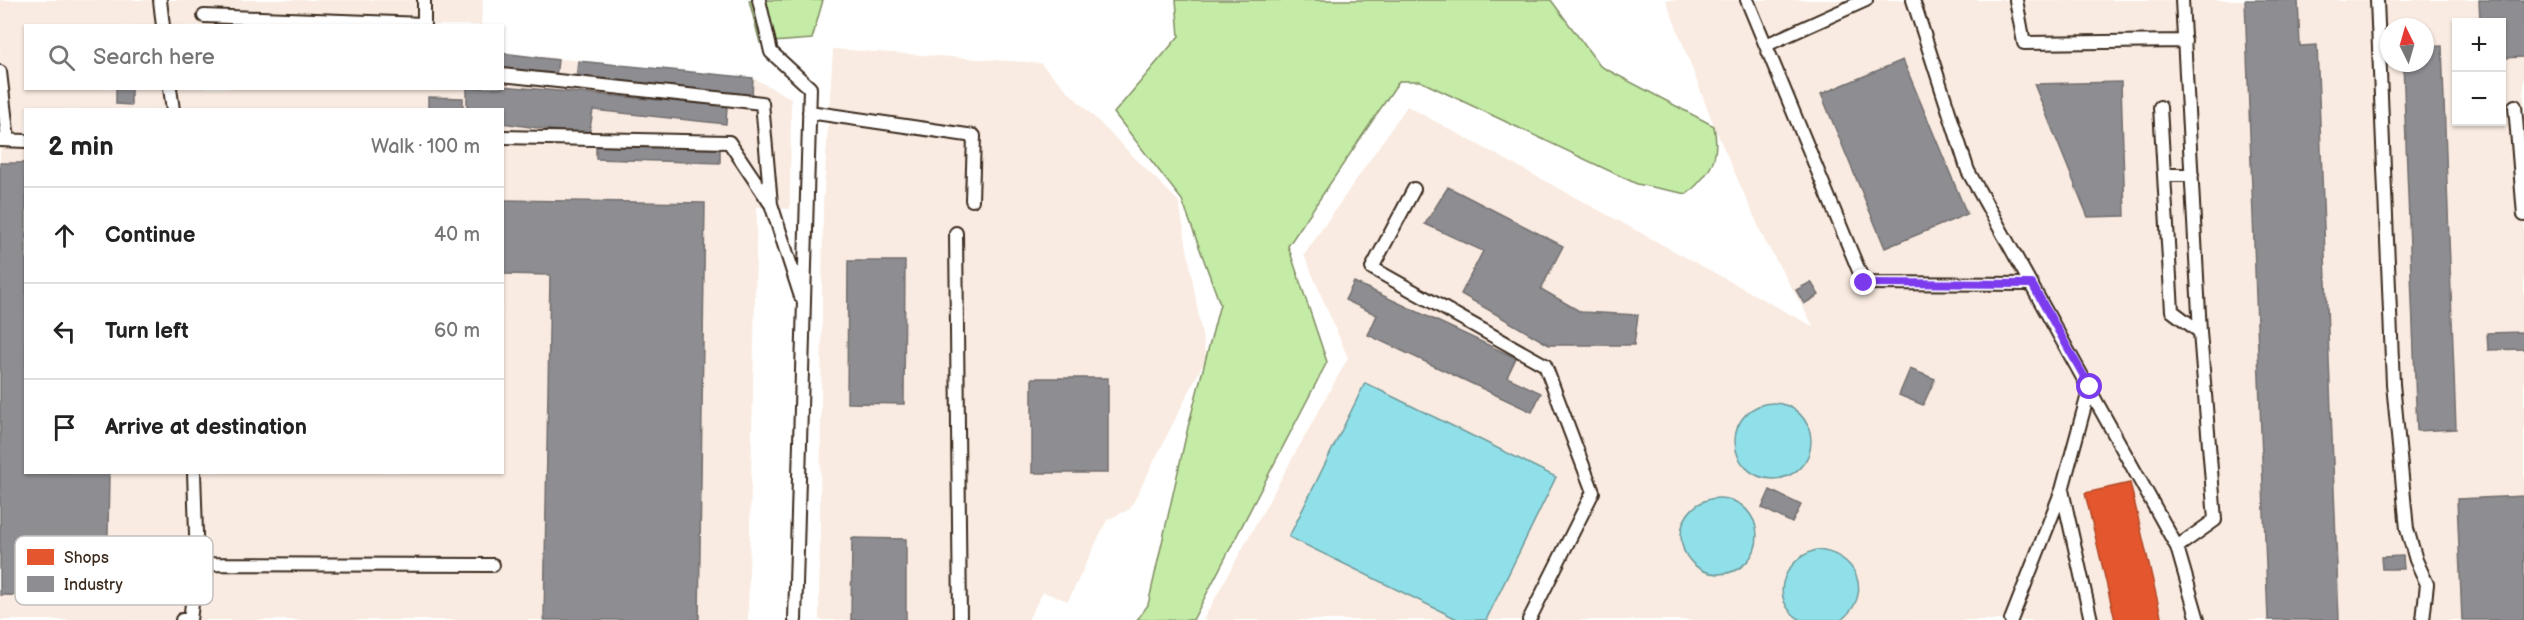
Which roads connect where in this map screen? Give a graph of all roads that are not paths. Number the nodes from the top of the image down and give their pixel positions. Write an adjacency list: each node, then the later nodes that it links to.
1 (160, 0): 11 (lane)
2 (424, 0): 10 (lane)
3 (759, 0): 20 (lane)
4 (1747, 0): 13 (lane)
5 (1866, 0): 13 (lane)
6 (1913, 0): 31 (lane)
7 (2016, 0): 12 (lane)
8 (2182, 0): 12 (lane)
9 (2377, 0): 49 (lane)
10 (204, 16)
11 (163, 24)
12 (2185, 41): 24 (lane)
13 (1766, 45): 31 (lane)
14 (0, 72): 22 (lane)
15 (504, 75): 28 (lane)
16 (170, 90): 19 (lane)
17 (2515, 106): 29 (lane)
18 (2160, 107): 25 (lane)
19 (173, 108)
20 (809, 112): 27 (lane); 32 (lane)
21 (504, 137): 28 (lane)
22 (4, 140): 23 (lane)
23 (24, 141)
24 (2192, 174): 25 (lane); 33 (lane)
25 (2164, 175): 33 (lane)
26 (1414, 189): 45 (lane)
27 (972, 200)
28 (771, 204): 32 (lane)
29 (2524, 215)
30 (956, 233): 44 (lane)
31 (2032, 284): 34 (lane)
32 (804, 307): 43 (lane)
33 (2200, 333): 38 (lane)
34 (2090, 387): 36 (lane); 38 (lane)
35 (194, 474): 37 (lane)
36 (2062, 490): 46 (lane); 47 (lane)
37 (196, 536)
38 (2177, 547): 48 (lane)
39 (213, 564): 40 (lane)
40 (493, 566)
41 (192, 605): 42 (lane)
42 (182, 620)
43 (795, 620)
44 (960, 620)
45 (1528, 620)
46 (2011, 620)
47 (2091, 620)
48 (2198, 620)
49 (2423, 620)

